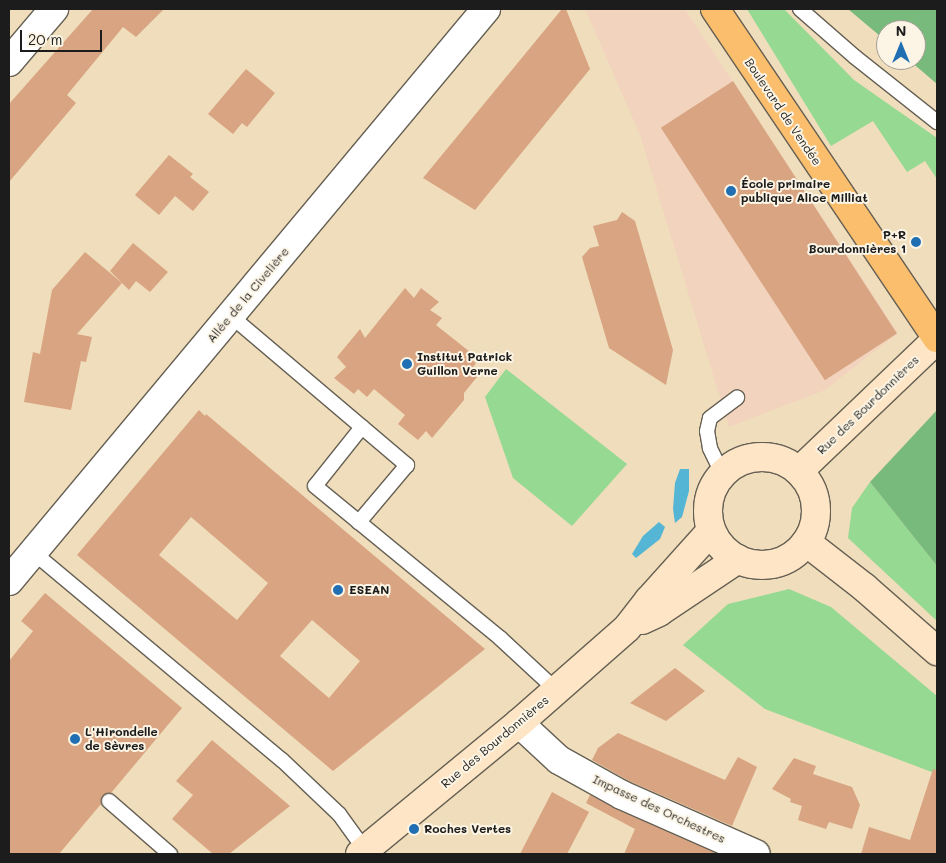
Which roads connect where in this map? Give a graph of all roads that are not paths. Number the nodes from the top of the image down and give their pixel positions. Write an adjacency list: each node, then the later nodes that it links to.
1 (54, 9): 5 (street)
2 (486, 9): 7 (street, Allée de la Civelière)
3 (715, 9): 8 (main road, Boulevard de Vendée)
4 (800, 9): 6 (lane)
5 (9, 62)
6 (937, 122)
7 (231, 316): 10 (lane); 16 (street, Allée de la Civelière)
8 (937, 339): 11 (street, Rue des Bourdonnières)
9 (737, 398): 12 (lane)
10 (362, 427): 13 (lane); 13 (lane)
11 (799, 471): 12 (street); 15 (street)
12 (722, 473): 14 (street)
13 (359, 522): 21 (lane)
14 (711, 531): 17 (street); 19 (street, Rue des Bourdonnières)
15 (806, 542): 17 (street); 20 (street)
16 (33, 552): 18 (street, Allée de la Civelière); 24 (lane)
17 (738, 559): 19 (street, Rue des Bourdonnières)
18 (9, 581)
19 (628, 628): 21 (street, Rue des Bourdonnières)
20 (937, 651)
21 (556, 690): 22 (street, Rue des Bourdonnières)
22 (519, 723): 24 (street, Rue des Bourdonnières); 26 (street, Impasse des Orchestres)
23 (109, 800): 25 (lane)
24 (363, 852)
25 (170, 854)
26 (756, 854)

